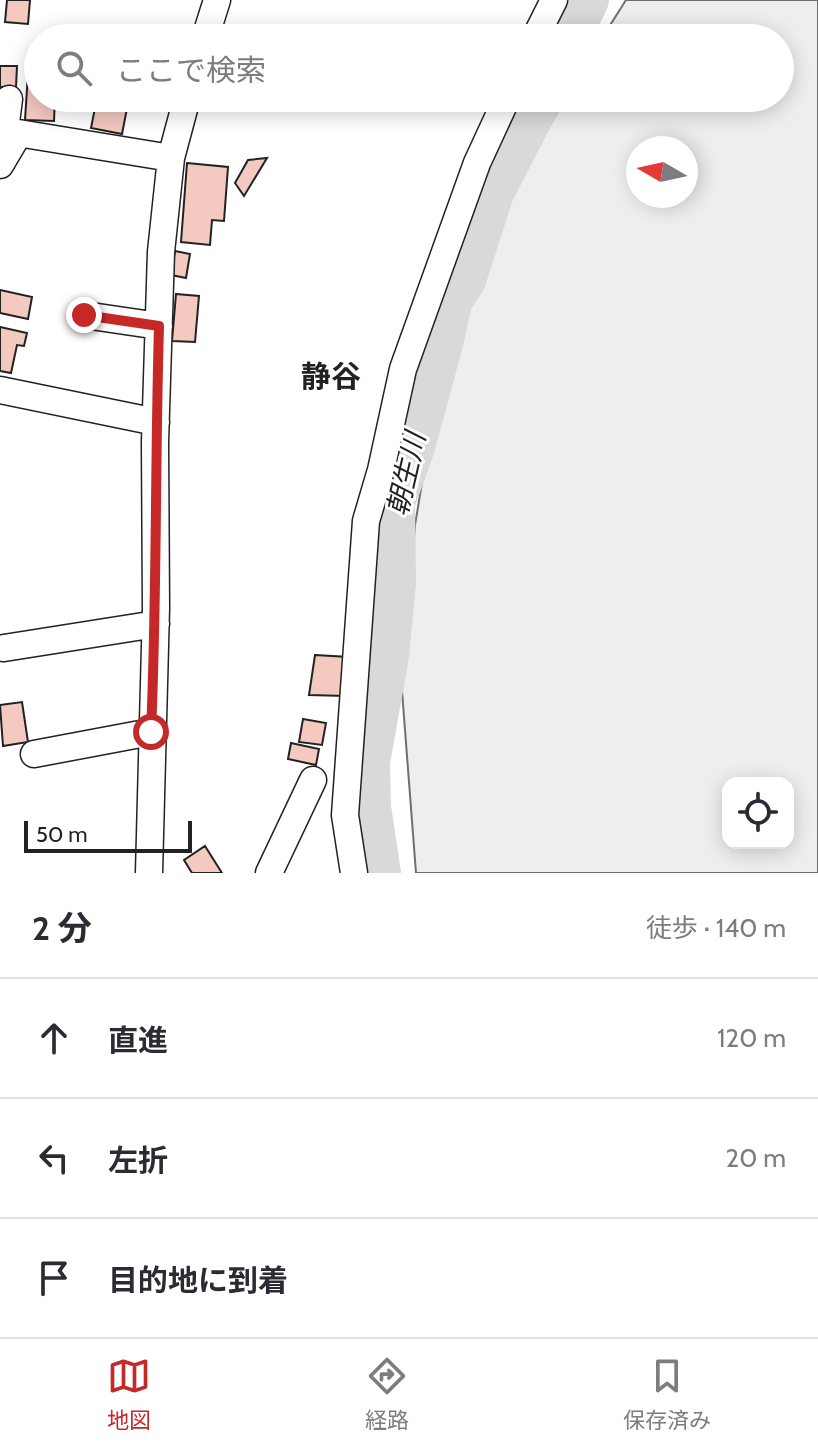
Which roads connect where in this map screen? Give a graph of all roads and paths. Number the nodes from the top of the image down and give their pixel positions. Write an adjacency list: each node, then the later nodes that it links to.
1 (217, 0): 3 (street)
2 (554, 0): 4 (street)
3 (209, 24)
4 (542, 24)
5 (9, 99): 8 (street)
6 (183, 112): 9 (street)
7 (501, 112): 22 (street)
8 (8, 131): 9 (street); 10 (street)
9 (171, 158): 12 (street)
10 (0, 165)
11 (84, 315): 12 (street)
12 (159, 326): 14 (street)
13 (0, 390): 14 (street)
14 (156, 422): 15 (street)
15 (156, 624): 16 (street); 17 (street)
16 (4, 648)
17 (151, 732): 18 (street); 20 (street)
18 (34, 754)
19 (313, 780): 21 (street)
20 (144, 871)
21 (269, 873)
22 (354, 873)

